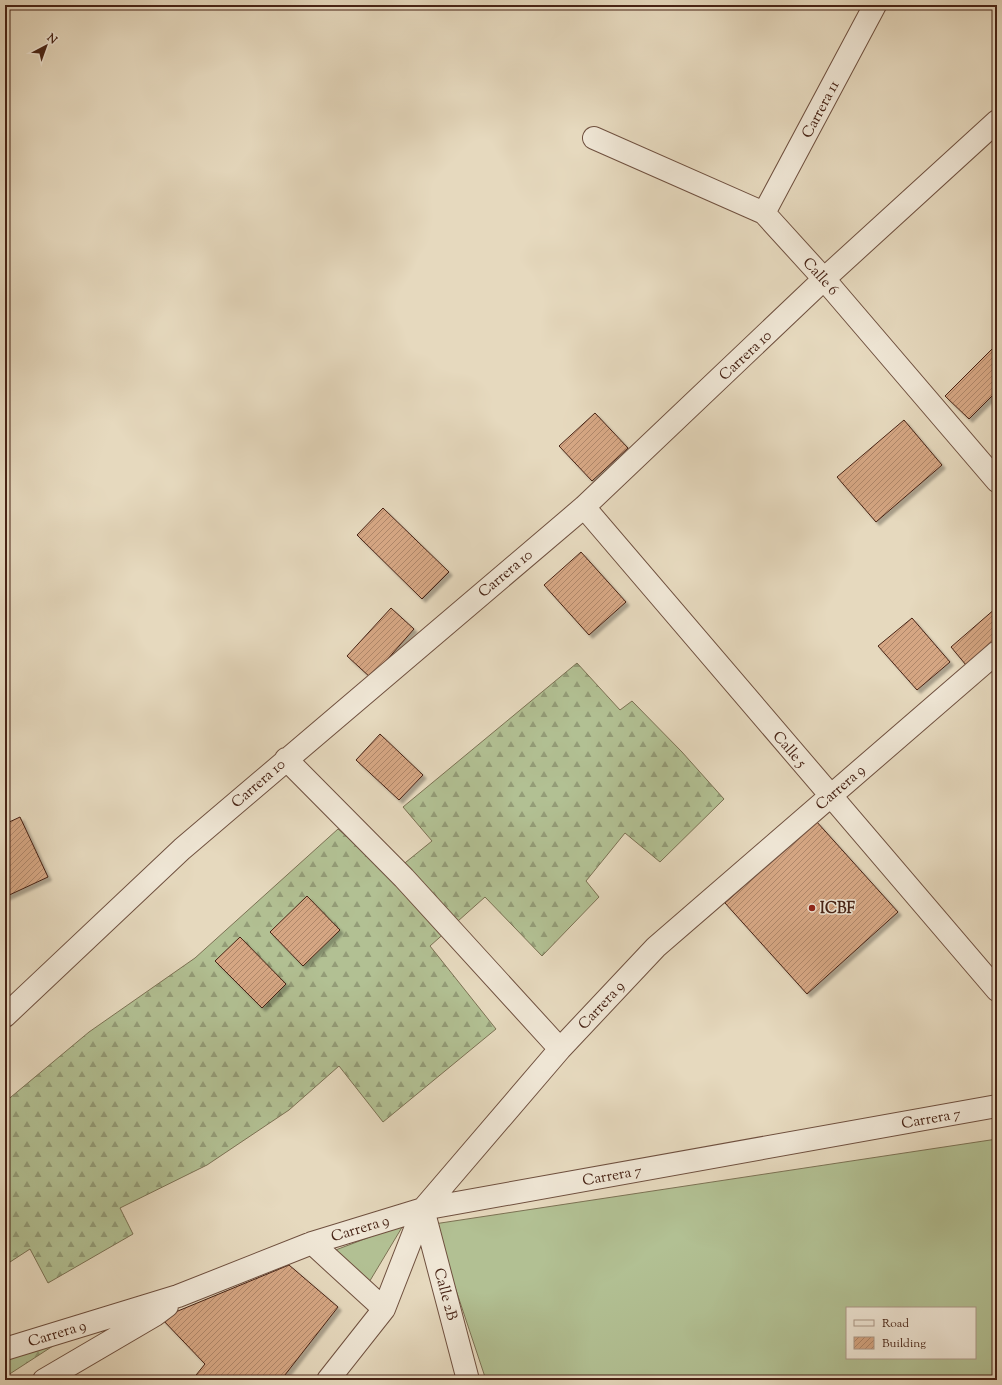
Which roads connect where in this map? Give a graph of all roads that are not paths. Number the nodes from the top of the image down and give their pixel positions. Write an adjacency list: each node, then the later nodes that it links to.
1 (875, 5): 4 (street, Carrera 11)
2 (997, 121): 5 (street, Carrera 10)
3 (594, 138): 4 (street, Calle 6)
4 (764, 213): 5 (street, Calle 6)
5 (824, 279): 6 (street, Calle 6); 7 (street, Carrera 10)
6 (997, 481)
7 (584, 507): 9 (street, Carrera 10); 10 (street, Calle 5)
8 (997, 652): 10 (street, Carrera 9)
9 (286, 758): 12 (street, Carrera 10); 13 (street)
10 (830, 795): 11 (street, Calle 5); 13 (street, Carrera 9)
11 (995, 984)
12 (5, 1016)
13 (560, 1049): 15 (street, Carrera 9)
14 (997, 1106): 15 (street, Carrera 7)
15 (423, 1209): 16 (street, Carrera 9); 18 (street); 22 (street, Calle 2B)
16 (312, 1243): 17 (street, Carrera 9); 18 (street)
17 (178, 1296): 19 (street, Carrera 9); 20 (street, Carrera 9)
18 (384, 1309): 21 (street)
19 (5, 1349)
20 (44, 1380)
21 (328, 1380)
22 (468, 1380)

